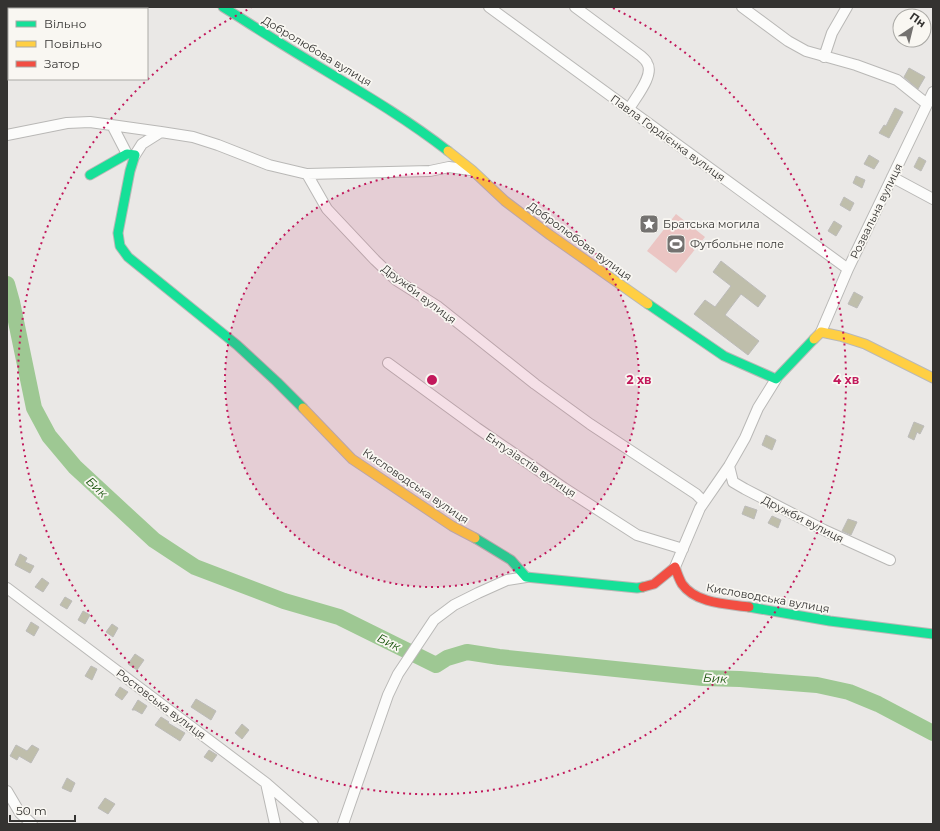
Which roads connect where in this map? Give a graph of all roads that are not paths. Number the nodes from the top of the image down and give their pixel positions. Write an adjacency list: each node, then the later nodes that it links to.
1 (223, 7): 14 (street, Добролюбова вулиця)
2 (489, 7): 9 (street, Павла Гордієнка вулиця)
3 (575, 7): 9 (street)
4 (742, 7): 6 (street)
5 (847, 7): 6 (street)
6 (824, 57): 8 (street)
7 (933, 92): 8 (street, Розвальна вулиця)
8 (927, 104): 17 (street, Розвальна вулиця)
9 (629, 109): 19 (street, Павла Гордієнка вулиця)
10 (112, 125): 11 (street); 12 (street); 13 (street)
11 (161, 132): 13 (street); 15 (street)
12 (7, 135)
13 (131, 154): 16 (street); 29 (street, Кисловодська вулиця)
14 (472, 170): 15 (street); 23 (street, Добролюбова вулиця)
15 (306, 174): 25 (street, Дружби вулиця)
16 (90, 175)
17 (892, 177): 18 (street); 19 (street, Розвальна вулиця)
18 (933, 199)
19 (848, 269): 20 (street, Розвальна вулиця)
20 (821, 332): 22 (street); 23 (street)
21 (388, 363): 26 (street, Ентузіастів вулиця)
22 (933, 378)
23 (776, 379): 24 (street)
24 (729, 466): 25 (street); 27 (street, Дружби вулиця)
25 (704, 502): 26 (street)
26 (683, 549): 28 (street)
27 (890, 560)
28 (675, 567): 29 (street); 31 (street, Кисловодська вулиця)
29 (526, 577): 37 (street)
30 (7, 588): 32 (street, Ростовська вулиця)
31 (933, 634)
32 (266, 783): 35 (street); 36 (street, Ростовська вулиця)
33 (7, 791): 34 (street)
34 (32, 824)
35 (275, 824)
36 (313, 824)
37 (343, 824)

